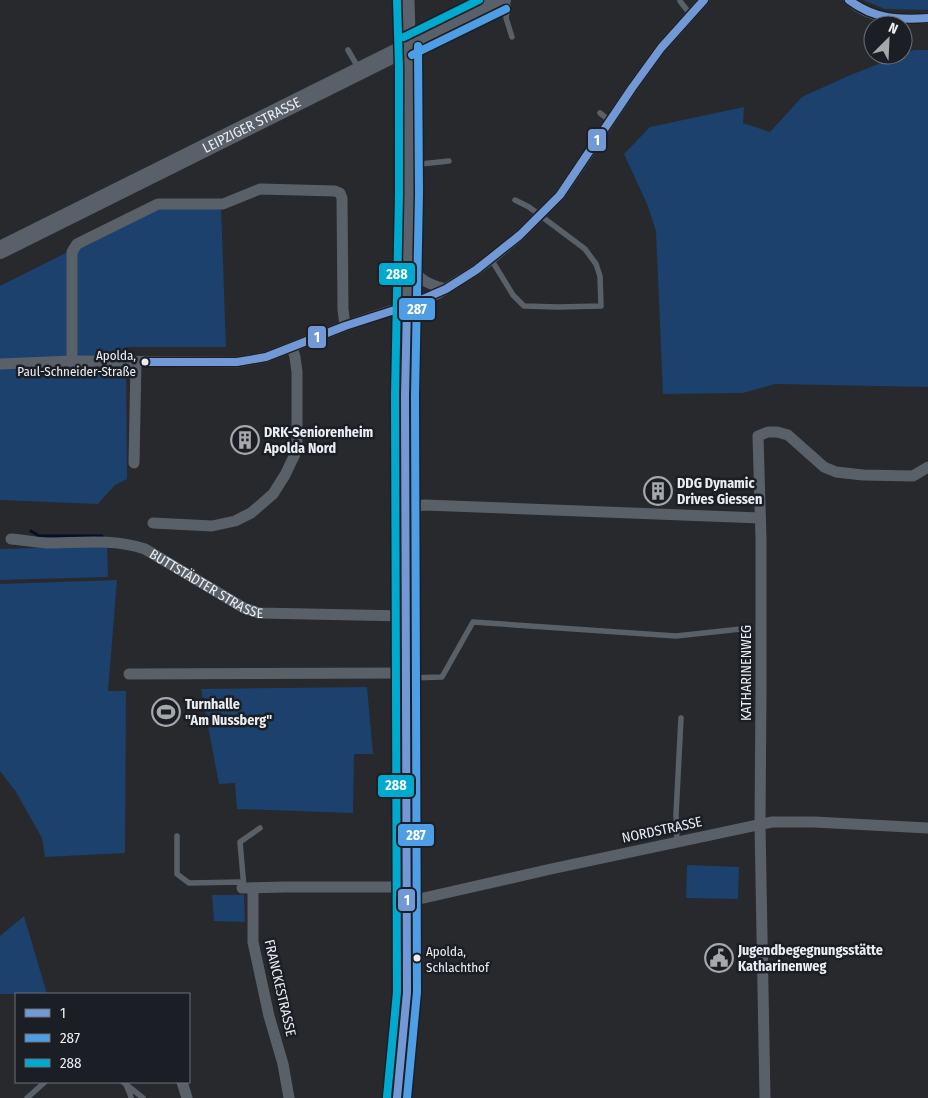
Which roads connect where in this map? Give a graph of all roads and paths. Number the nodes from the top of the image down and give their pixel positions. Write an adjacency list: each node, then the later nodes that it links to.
1 (407, 0): 9 (street)
2 (504, 0): 8 (lane); 9 (main road, LEIPZIGER STRASSE)
3 (704, 0): 6 (street)
4 (849, 0): 7 (street)
5 (680, 1): 6 (lane)
6 (690, 14): 13 (street)
7 (928, 18)
8 (512, 38)
9 (408, 46): 11 (main road, LEIPZIGER STRASSE); 15 (street)
10 (348, 50): 11 (lane)
11 (360, 70): 18 (main road, LEIPZIGER STRASSE)
12 (600, 113): 13 (lane)
13 (610, 121): 17 (street)
14 (449, 161): 15 (lane)
15 (409, 165): 20 (street)
16 (515, 200): 17 (lane)
17 (540, 216): 19 (street); 19 (lane)
18 (0, 250)
19 (491, 259): 21 (street)
20 (408, 263): 21 (street); 22 (street)
21 (446, 289): 22 (street)
22 (407, 306): 23 (street); 30 (street)
23 (345, 326): 24 (street); 25 (street)
24 (292, 347): 26 (street); 32 (street)
25 (72, 361): 26 (street); 27 (street)
26 (136, 362): 28 (street)
27 (0, 364)
28 (134, 463)
29 (928, 467): 31 (street, KATHARINENWEG)
30 (406, 507): 31 (street); 34 (street)
31 (760, 518): 39 (street, KATHARINENWEG)
32 (153, 523)
33 (11, 539): 34 (street, BUTTSTÄDTER STRASSE)
34 (406, 616): 37 (street)
35 (741, 629): 37 (lane)
36 (129, 674): 37 (street)
37 (406, 676): 45 (street)
38 (682, 718): 43 (lane)
39 (760, 824): 41 (street, NORDSTRASSE); 43 (street, NORDSTRASSE); 56 (street, KATHARINENWEG)
40 (260, 828): 44 (lane)
41 (928, 828)
42 (177, 836): 44 (lane)
43 (677, 842): 45 (street, NORDSTRASSE)
44 (246, 888): 45 (street); 54 (street, FRANCKESTRASSE)
45 (406, 895): 55 (street)
46 (44, 1083): 50 (lane)
47 (124, 1083): 51 (lane)
48 (125, 1083): 52 (lane)
49 (182, 1083): 53 (street)
50 (27, 1098)
51 (131, 1098)
52 (143, 1098)
53 (186, 1098)
54 (289, 1098)
55 (397, 1098)
56 (765, 1098)

